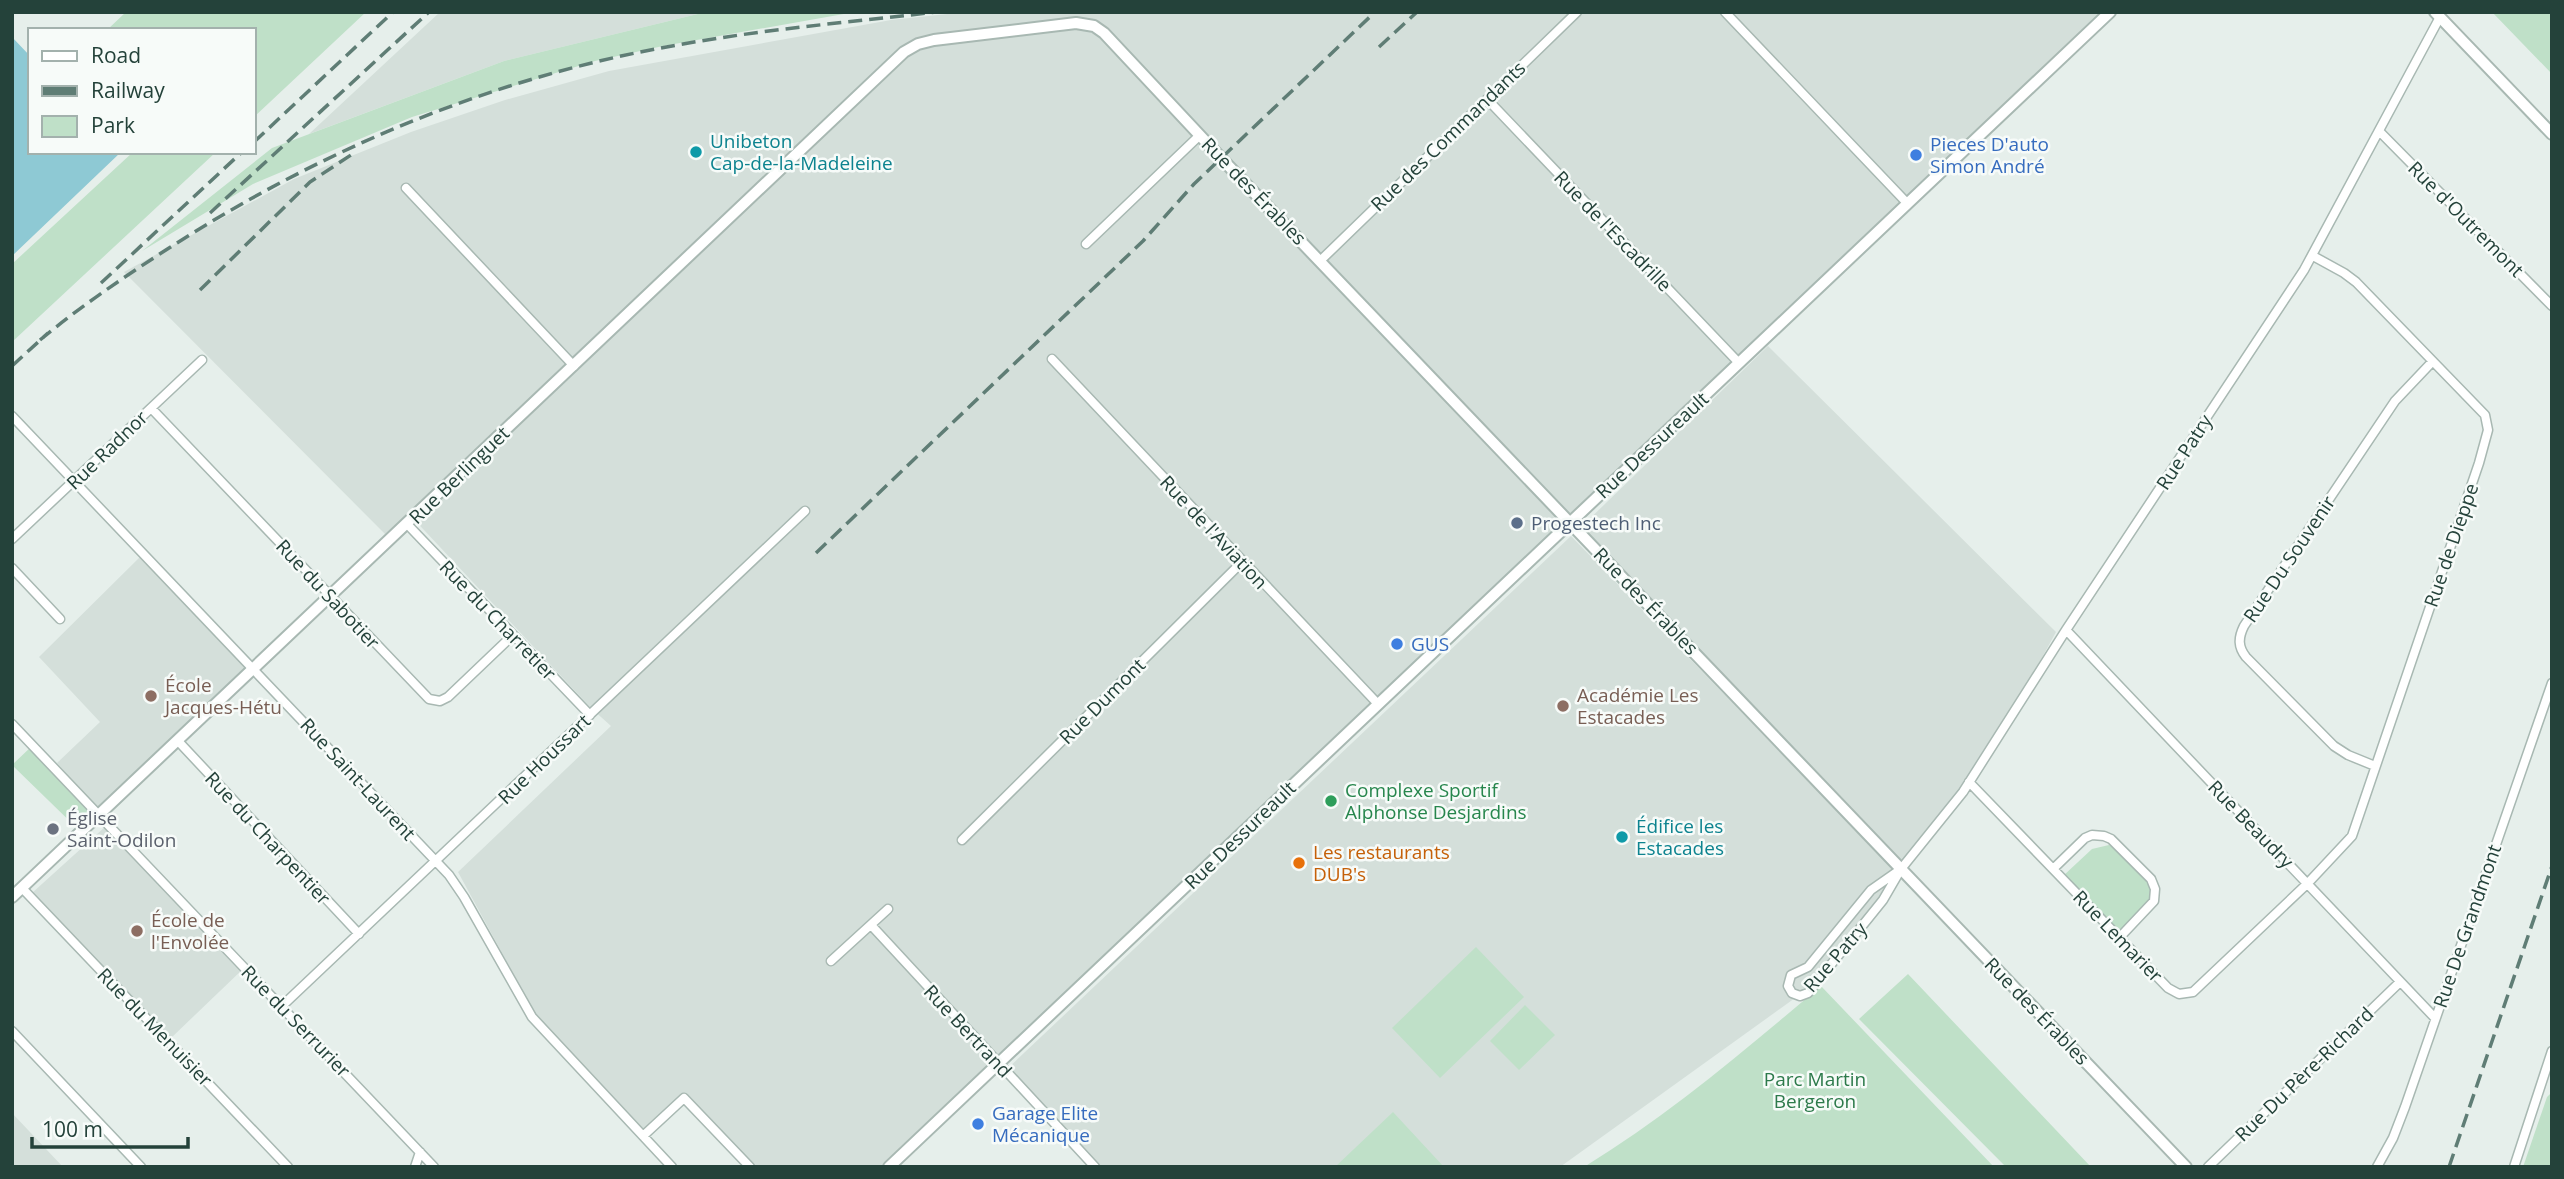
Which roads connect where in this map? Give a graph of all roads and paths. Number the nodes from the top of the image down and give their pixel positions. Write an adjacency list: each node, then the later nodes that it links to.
1 (1577, 12): 6 (street, Rue des Commandants)
2 (1725, 12): 11 (street)
3 (2110, 12): 11 (street, Rue Dessureault)
4 (2437, 15): 7 (street, Rue Patry); 8 (street)
5 (904, 52): 9 (street, Rue des Érables); 20 (street, Rue Berlinguet)
6 (1487, 99): 14 (street, Rue des Commandants); 19 (street, Rue de l'Escadrille)
7 (2380, 132): 13 (street, Rue Patry); 15 (street, Rue d'Outremont)
8 (2552, 134)
9 (1200, 135): 12 (street); 14 (street, Rue des Érables)
10 (406, 188): 20 (street)
11 (1908, 204): 19 (street, Rue Dessureault)
12 (1086, 244)
13 (2313, 256): 18 (street, Rue de Dieppe); 32 (street, Rue Patry)
14 (1321, 260): 25 (street, Rue des Érables)
15 (2552, 306)
16 (1052, 359): 28 (street, Rue de l'Aviation)
17 (202, 360): 21 (street, Rue Radnor)
18 (2432, 362): 40 (street, Rue de Dieppe); 40 (street, Rue Du Souvenir)
19 (1739, 363): 25 (street, Rue Dessureault)
20 (574, 366): 26 (street, Rue Berlinguet)
21 (151, 408): 23 (street, Rue Radnor); 30 (street, Rue du Sabotier)
22 (12, 416): 23 (street, Rue Saint-Laurent)
23 (74, 481): 27 (street, Rue Radnor); 34 (street, Rue Saint-Laurent)
24 (805, 511): 37 (street, Rue Houssart)
25 (1570, 523): 36 (street, Rue Dessureault); 45 (street, Rue des Érables)
26 (407, 524): 30 (street, Rue Berlinguet); 33 (street, Rue du Charretier)
27 (12, 540)
28 (1242, 562): 36 (street, Rue de l'Aviation); 43 (street, Rue Dumont)
29 (12, 568): 31 (street)
30 (331, 596): 33 (street, Rue du Sabotier); 34 (street, Rue Berlinguet)
31 (60, 619)
32 (2066, 630): 41 (street, Rue Patry); 47 (street, Rue Beaudry)
33 (513, 635): 37 (street, Rue du Charretier)
34 (254, 669): 39 (street, Rue Berlinguet); 44 (street, Rue Saint-Laurent)
35 (2552, 683): 57 (street, Rue De Grandmont)
36 (1378, 704): 60 (street, Rue Dessureault)
37 (590, 715): 44 (street, Rue Houssart)
38 (12, 724): 42 (street, Rue du Serrurier)
39 (178, 741): 42 (street, Rue Berlinguet); 52 (street, Rue du Charpentier)
40 (2375, 766): 47 (street, Rue de Dieppe)
41 (1969, 782): 45 (street, Rue Patry); 46 (street, Rue Lemarier)
42 (99, 815): 48 (street, Rue Berlinguet); 56 (street, Rue du Serrurier)
43 (962, 839)
44 (436, 861): 52 (street, Rue Houssart); 61 (street, Rue Saint-Laurent)
45 (1901, 869): 45 (street, Rue Patry); 71 (street, Rue des Érables)
46 (2053, 869): 53 (street, Rue Lemarier); 53 (street)
47 (2308, 883): 53 (street, Rue Lemarier); 55 (street, Rue Beaudry)
48 (22, 888): 49 (street, Rue Berlinguet); 65 (street, Rue du Menuisier)
49 (12, 897)
50 (888, 909): 51 (street)
51 (870, 925): 54 (street); 60 (street, Rue Bertrand)
52 (359, 934): 56 (street, Rue Houssart)
53 (2120, 937)
54 (831, 961)
55 (2400, 982): 57 (street, Rue Beaudry); 72 (street, Rue Du Père-Richard)
56 (282, 1006): 62 (street, Rue du Serrurier)
57 (2435, 1018): 73 (street, Rue De Grandmont)
58 (12, 1031): 64 (street)
59 (2552, 1051): 74 (street)
60 (998, 1063): 63 (street, Rue Dessureault); 70 (street, Rue Bertrand)
61 (643, 1136): 68 (street, Rue Saint-Laurent); 69 (street)
62 (420, 1152): 66 (street); 67 (street, Rue du Serrurier)
63 (892, 1166)
64 (141, 1167)
65 (288, 1167)
66 (415, 1167)
67 (434, 1167)
68 (672, 1167)
69 (750, 1167)
70 (1095, 1167)
71 (2186, 1167)
72 (2208, 1167)
73 (2376, 1167)
74 (2514, 1167)

